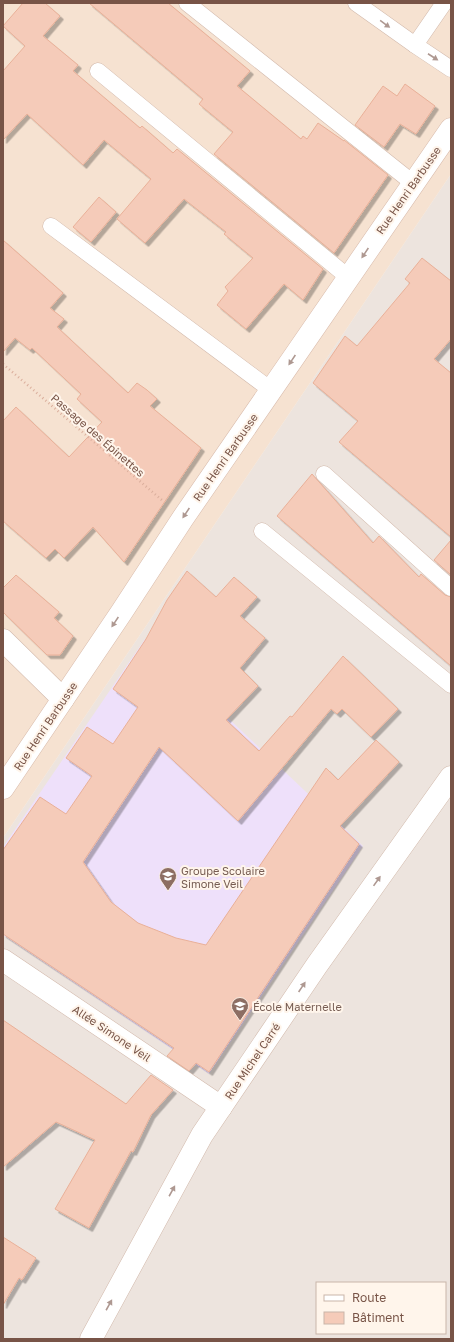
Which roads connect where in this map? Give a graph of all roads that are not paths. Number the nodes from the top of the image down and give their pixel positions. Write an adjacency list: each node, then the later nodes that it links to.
1 (187, 3): 8 (lane)
2 (356, 3): 4 (lane, one-way to 4)
3 (444, 3): 4 (lane)
4 (414, 46): 5 (lane, one-way to 5)
5 (451, 69)
6 (98, 71): 10 (lane)
7 (451, 129): 8 (street, Rue Henri Barbusse)
8 (413, 183): 10 (street, Rue Henri Barbusse, one-way to 10)
9 (52, 226): 11 (lane)
10 (348, 278): 11 (street, Rue Henri Barbusse, one-way to 11)
11 (271, 390): 17 (street, Rue Henri Barbusse, one-way to 17)
12 (324, 474): 14 (lane)
13 (262, 531): 16 (lane)
14 (451, 588)
15 (3, 640): 17 (street)
16 (450, 683)
17 (63, 699): 19 (street, Rue Henri Barbusse)
18 (451, 777): 21 (street, Rue Michel Carré, one-way to 18)
19 (3, 788)
20 (3, 960): 21 (street, Allée Simone Veil)
21 (221, 1107): 22 (street, Rue Michel Carré, one-way to 21)
22 (91, 1339)

